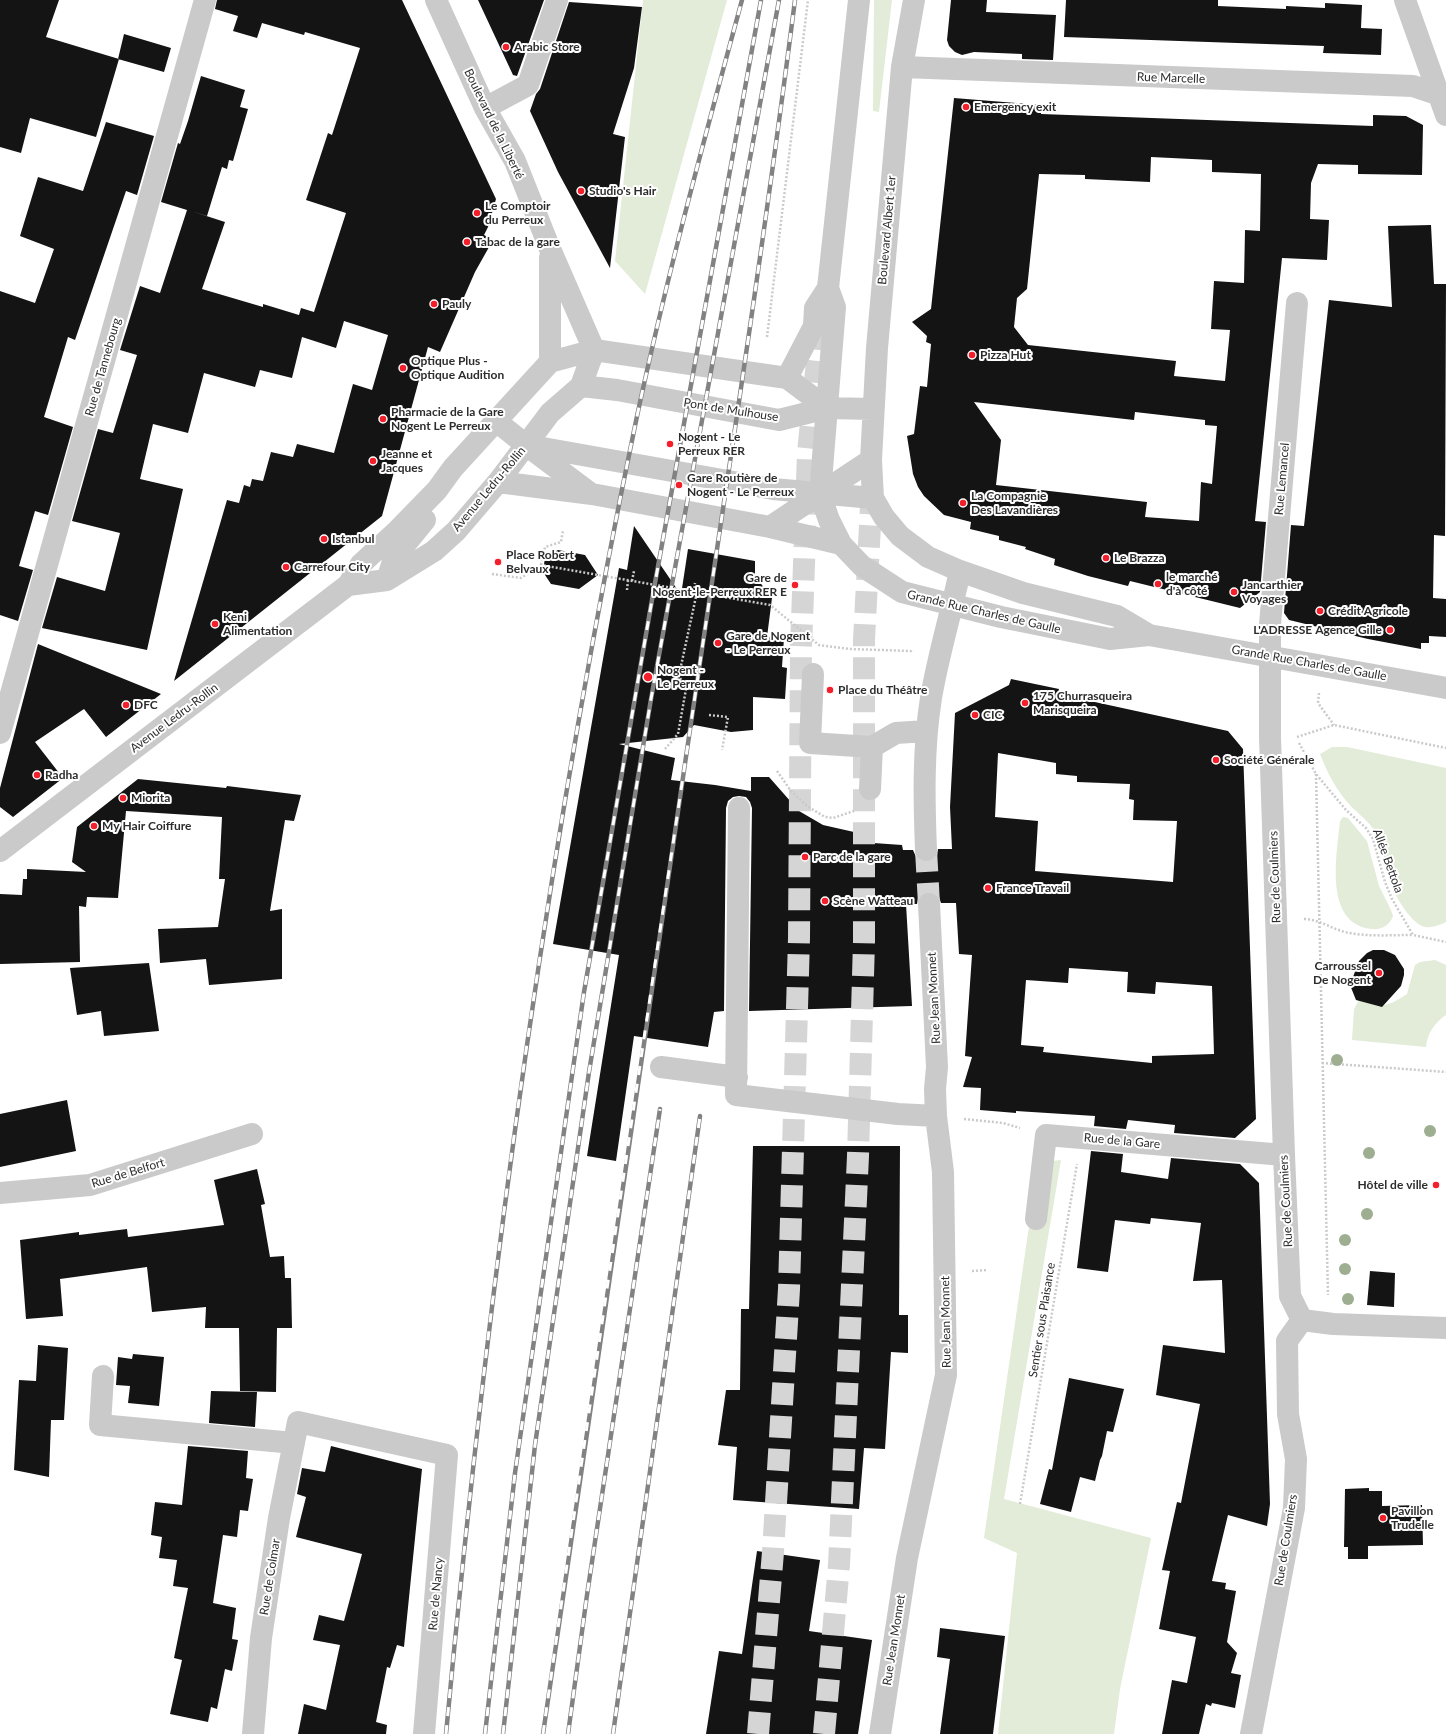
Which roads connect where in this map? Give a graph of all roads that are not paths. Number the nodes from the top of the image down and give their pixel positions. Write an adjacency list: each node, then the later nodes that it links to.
1 (205, 0): 39 (street, Rue de Tannebourg)
2 (436, 0): 9 (street, Boulevard de la Liberté)
3 (557, 0): 9 (street)
4 (859, 0): 12 (street)
5 (914, 0): 7 (street, Boulevard Albert 1er)
6 (1405, 0): 8 (street)
7 (902, 67): 8 (street, Rue Marcelle); 19 (street, Boulevard Albert 1er)
8 (1442, 95): 10 (street)
9 (485, 108): 11 (street, Boulevard de la Liberté)
10 (1446, 115)
11 (550, 249): 14 (street, Boulevard de la Liberté); 15 (street, Boulevard de la Liberté)
12 (828, 288): 16 (street); 18 (street)
13 (1297, 302): 35 (street, Rue Lemancel)
14 (594, 350): 15 (street); 16 (street); 17 (street)
15 (550, 362): 17 (street); 20 (street, Avenue Ledru-Rollin)
16 (787, 378): 18 (street)
17 (581, 386): 18 (street, Pont de Mulhouse); 21 (street, Avenue Ledru-Rollin)
18 (827, 408): 19 (street, Pont de Mulhouse); 26 (street)
19 (872, 409): 22 (street, Boulevard Albert 1er)
20 (496, 421): 21 (street); 24 (street, Avenue Ledru-Rollin)
21 (526, 446): 23 (street, Avenue Ledru-Rollin); 25 (street); 26 (street)
22 (871, 460): 26 (street); 27 (street, Grande Rue Charles de Gaulle)
23 (498, 482): 25 (street); 31 (street, Avenue Ledru-Rollin)
24 (437, 490): 31 (street, Avenue Ledru-Rollin); 32 (street, Avenue Ledru-Rollin)
25 (592, 494): 28 (street)
26 (820, 494): 27 (street); 28 (street); 29 (street, Grande Rue Charles de Gaulle)
27 (873, 498): 30 (street, Grande Rue Charles de Gaulle)
28 (770, 527): 29 (street)
29 (841, 544): 33 (street, Grande Rue Charles de Gaulle)
30 (960, 571): 33 (street); 34 (street, Grande Rue Charles de Gaulle)
31 (387, 580): 32 (street, Avenue Ledru-Rollin)
32 (348, 585): 44 (street, Avenue Ledru-Rollin)
33 (953, 606): 34 (street, Grande Rue Charles de Gaulle); 38 (street)
34 (1149, 635): 35 (street, Grande Rue Charles de Gaulle)
35 (1270, 656): 37 (street, Grande Rue Charles de Gaulle); 50 (street, Rue de Coulmiers)
36 (813, 674): 40 (street)
37 (1446, 688)
38 (926, 731): 40 (street); 43 (street)
39 (0, 733)
40 (872, 747): 41 (street)
41 (870, 789)
42 (739, 808): 47 (street)
43 (926, 850)
44 (0, 851)
45 (929, 904): 48 (street, Rue Jean Monnet)
46 (662, 1068): 47 (street)
47 (737, 1077): 48 (street)
48 (936, 1116): 60 (street, Rue Jean Monnet)
49 (252, 1134): 51 (street, Rue de Belfort)
50 (1284, 1155): 52 (street, Rue de la Gare); 53 (street, Rue de Coulmiers)
51 (0, 1193)
52 (1036, 1219)
53 (1302, 1320): 54 (street); 61 (street, Rue de Coulmiers)
54 (1446, 1328)
55 (103, 1376): 56 (street)
56 (294, 1443): 57 (street, Rue de Colmar); 58 (street, Rue de Colmar)
57 (447, 1455): 59 (street, Rue de Nancy)
58 (253, 1734)
59 (424, 1734)
60 (880, 1734)
61 (1251, 1734)

